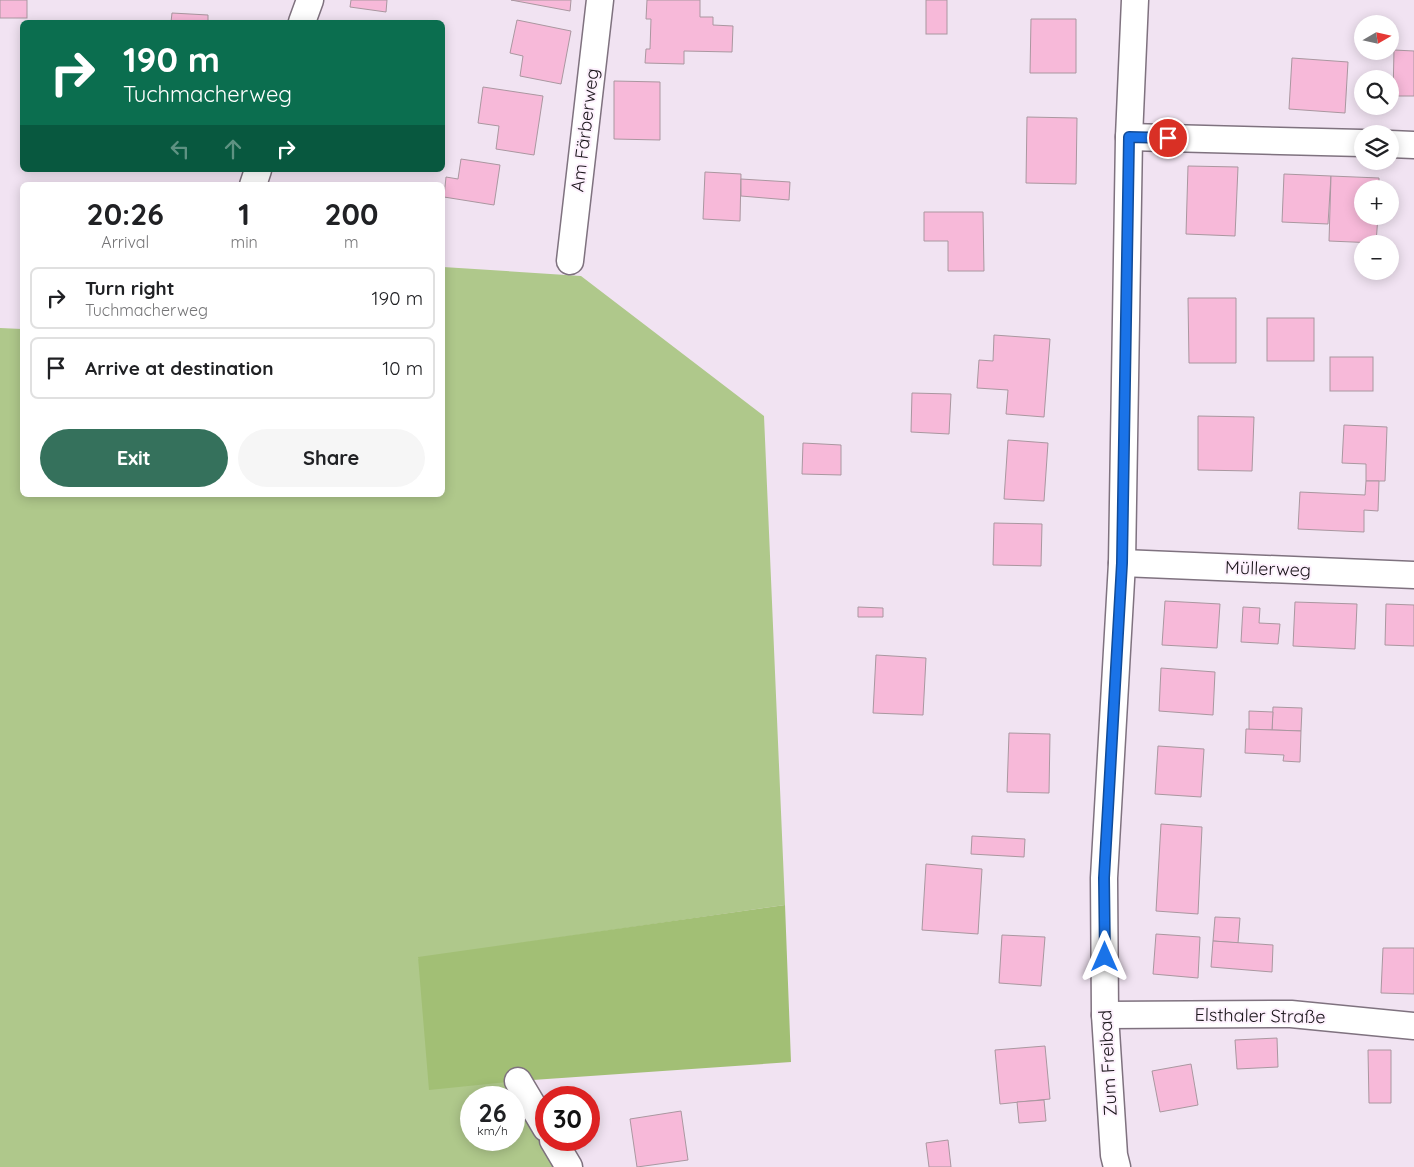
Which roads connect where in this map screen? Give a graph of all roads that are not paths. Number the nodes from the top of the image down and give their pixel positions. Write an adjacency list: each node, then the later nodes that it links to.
1 (310, 0): 4 (street)
2 (600, 0): 9 (street, Am Färberweg)
3 (1135, 0): 5 (street, Zum Freibad)
4 (303, 20)
5 (1129, 137): 6 (street); 10 (street, Zum Freibad)
6 (1354, 143)
7 (1399, 144): 8 (street)
8 (1414, 144)
9 (570, 261)
10 (1122, 563): 11 (street, Müllerweg); 12 (street, Zum Freibad)
11 (1414, 575)
12 (1105, 1015): 13 (street, Elsthaler Straße); 18 (street, Zum Freibad)
13 (1414, 1026)
14 (518, 1081): 15 (street)
15 (535, 1110)
16 (560, 1151): 17 (street)
17 (569, 1167)
18 (1117, 1167)

